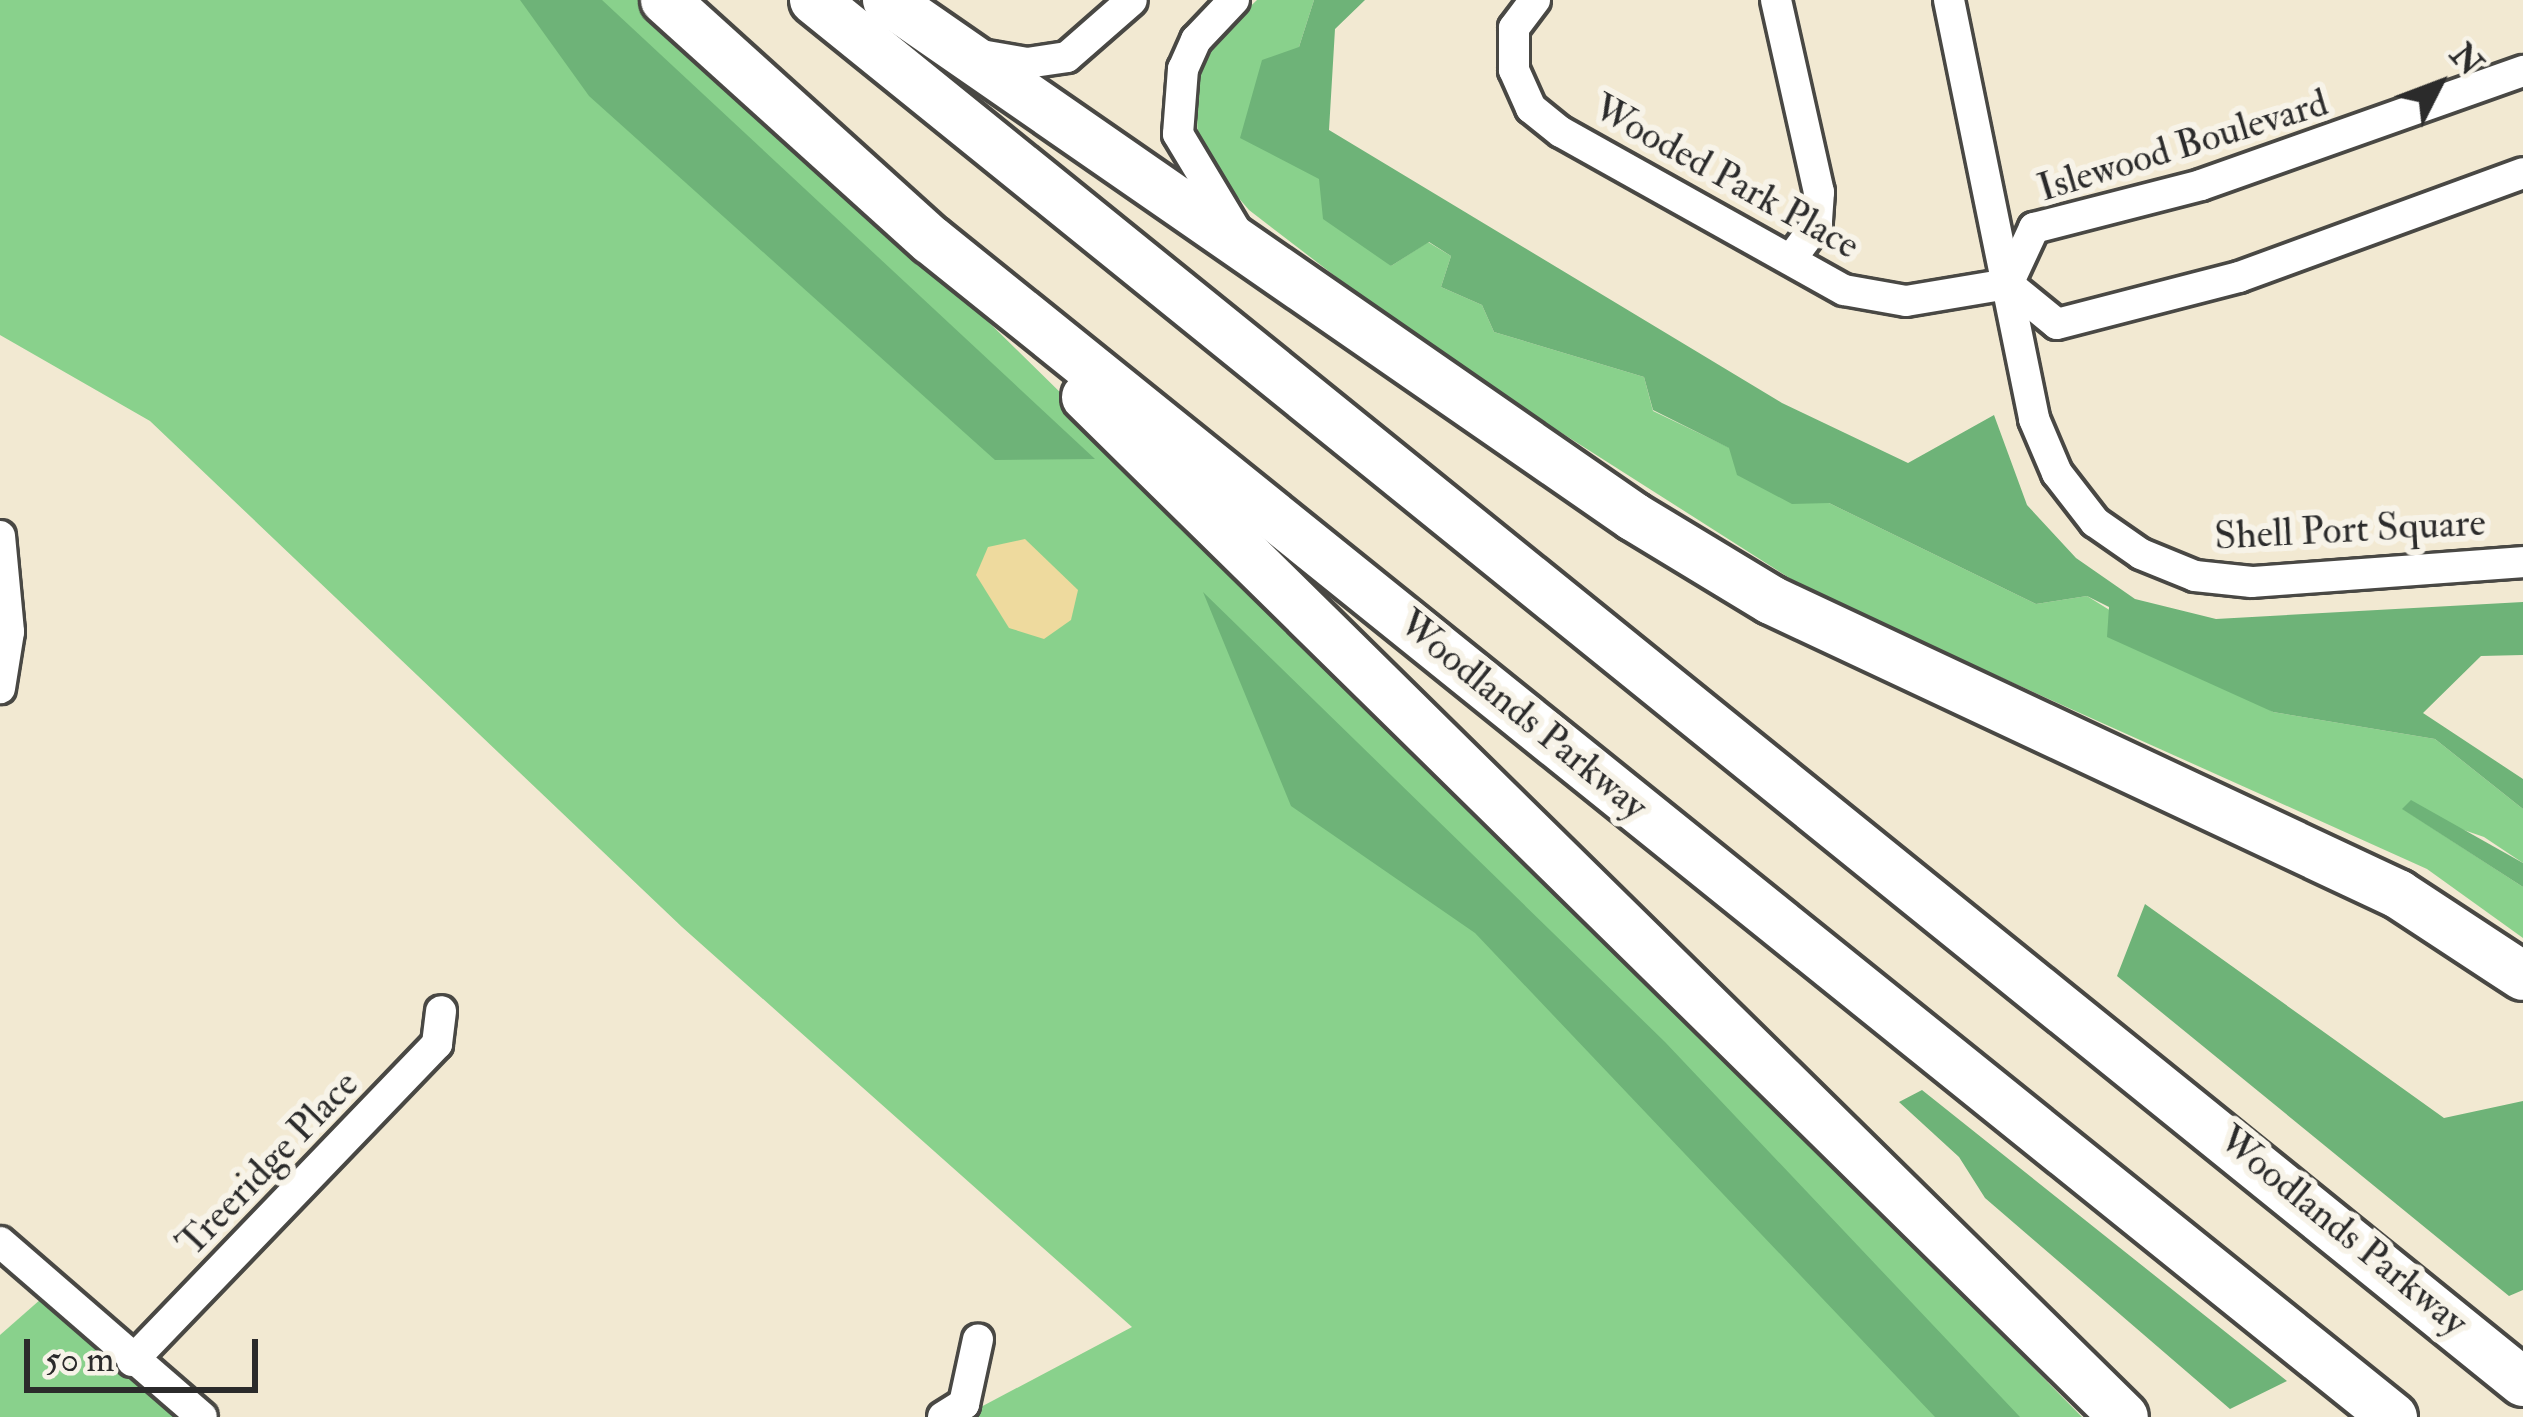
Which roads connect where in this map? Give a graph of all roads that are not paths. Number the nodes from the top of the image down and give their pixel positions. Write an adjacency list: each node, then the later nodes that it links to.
1 (665, 0): 12 (main road, Woodlands Parkway)
2 (814, 0): 25 (main road, Woodlands Parkway)
3 (887, 0): 9 (main road)
4 (1132, 0): 9 (street)
5 (1234, 0): 13 (street)
6 (1535, 0): 14 (street, Wooded Park Place)
7 (1776, 0): 14 (street)
8 (1949, 0): 15 (street, Shell Port Square)
9 (951, 49): 13 (main road)
10 (2523, 71): 15 (street, Islewood Boulevard)
11 (2523, 173): 15 (street)
12 (931, 240): 23 (main road); 30 (main road, Woodlands Parkway)
13 (1249, 248): 19 (main road)
14 (1791, 260): 15 (street, Wooded Park Place)
15 (2008, 284): 17 (street, Shell Port Square)
16 (0, 536): 18 (street)
17 (2523, 562)
18 (0, 688)
19 (2523, 976)
20 (441, 1011): 24 (street, Treeridge Place)
21 (0, 1242): 24 (street)
22 (978, 1339): 27 (street)
23 (2061, 1353): 28 (main road); 29 (main road)
24 (132, 1361): 26 (street)
25 (2523, 1382)
26 (202, 1417)
27 (944, 1417)
28 (2105, 1417)
29 (2124, 1417)
30 (2393, 1417)

